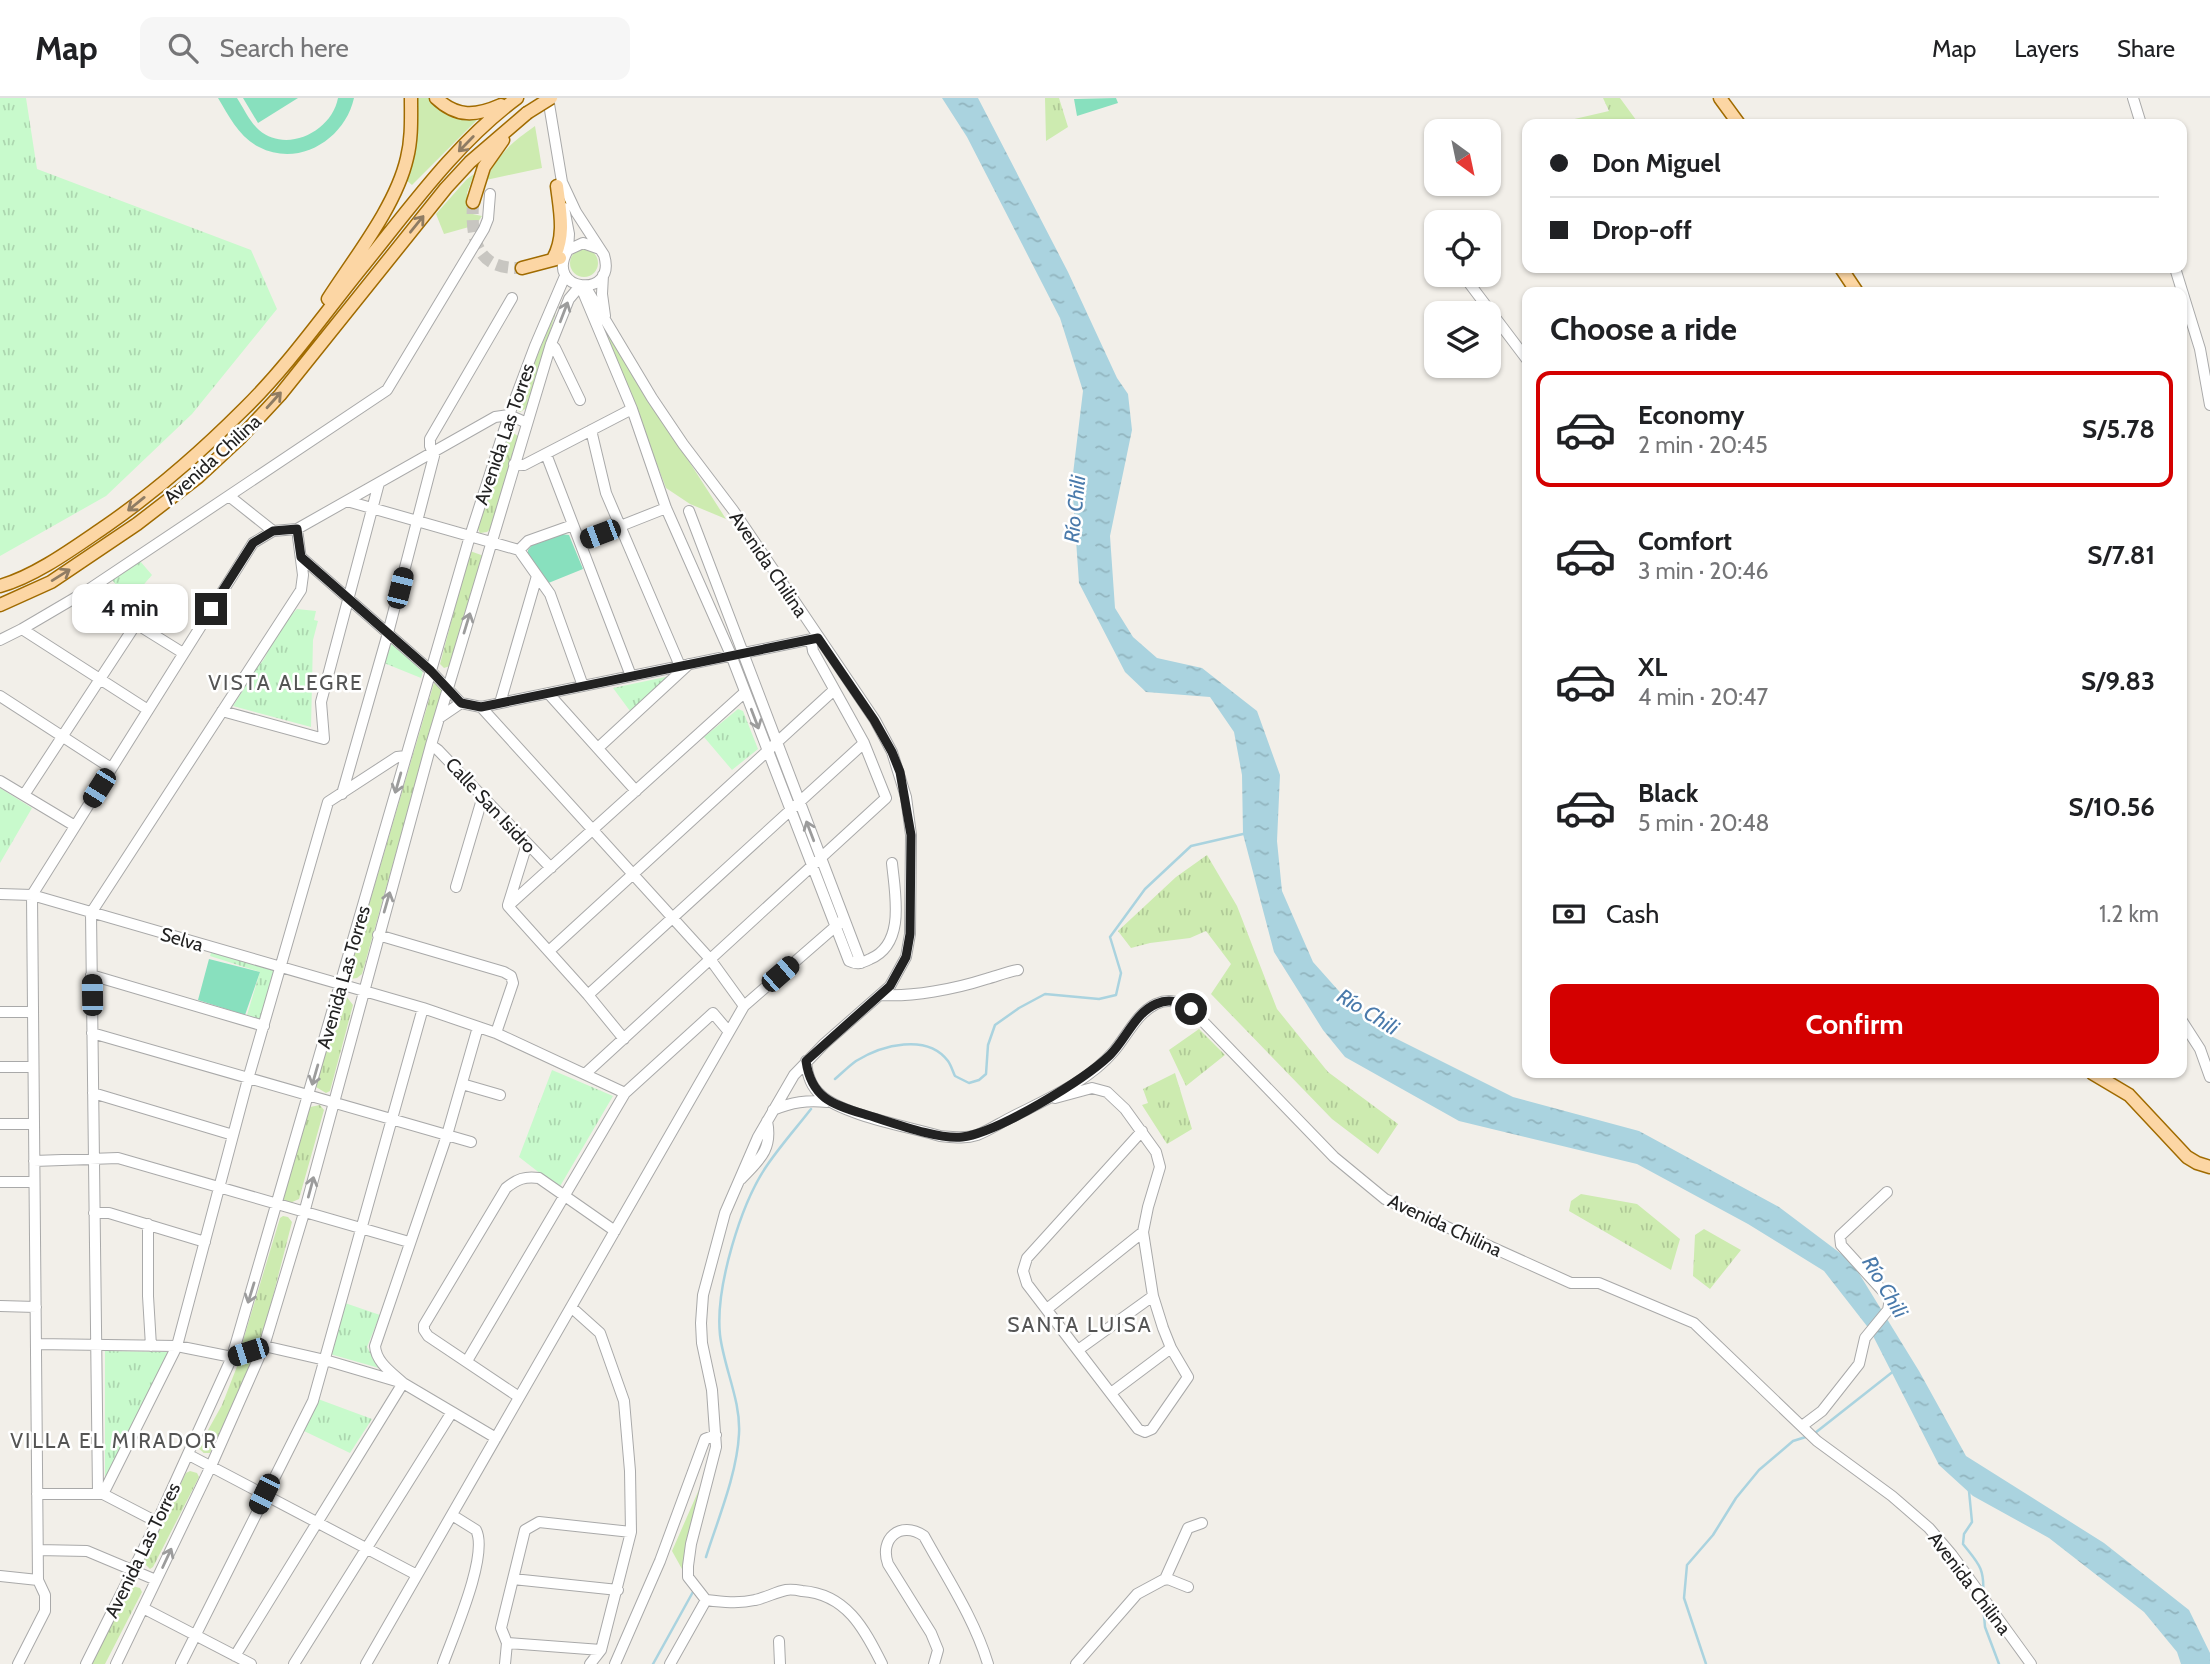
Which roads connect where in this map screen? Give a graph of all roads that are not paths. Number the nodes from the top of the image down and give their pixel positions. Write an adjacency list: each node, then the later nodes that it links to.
1 (411, 98): 25 (main road)
2 (436, 98): 6 (main road)
3 (548, 98): 7 (main road, bridge); 10 (street); 13 (street)
4 (1720, 98): 8 (main road)
5 (2133, 98): 9 (street)
6 (515, 99): 25 (main road, Avenida Chilina, one-way to 25)
7 (522, 117): 12 (main road); 55 (main road, Avenida Chilina, one-way to 7)
8 (1735, 119)
9 (2139, 119)
10 (557, 186): 14 (main road)
11 (490, 194): 36 (street)
12 (473, 202)
13 (600, 249): 14 (street); 16 (street)
14 (561, 256): 15 (main road); 17 (street)
15 (522, 268)
16 (603, 275): 18 (street); 22 (street, Avenida Chilina)
17 (565, 276): 18 (street); 29 (street, Avenida Las Torres)
18 (582, 286): 22 (street, Avenida Chilina); 23 (street, Avenida Las Torres, one-way to 18); 28 (street)
19 (1472, 287): 24 (street)
20 (512, 298): 32 (street)
21 (2187, 307): 27 (street)
22 (605, 320): 59 (street, Avenida Chilina)
23 (551, 344): 26 (street); 30 (street, Avenida Las Torres)
24 (1522, 353)
25 (292, 355): 52 (main road, Avenida Chilina, one-way to 52)
26 (580, 400)
27 (2210, 405)
28 (632, 409): 31 (street); 39 (street)
29 (509, 415): 30 (street); 32 (street); 46 (street, Avenida Las Torres)
30 (527, 423): 34 (street, Avenida Las Torres)
31 (591, 430): 33 (street); 43 (street)
32 (433, 452): 35 (street); 41 (street)
33 (546, 454): 34 (street); 42 (street)
34 (514, 464): 48 (street, Avenida Las Torres)
35 (379, 482): 37 (street); 38 (street)
36 (229, 496): 45 (street); 53 (street)
37 (347, 500): 38 (street); 44 (street)
38 (373, 508): 41 (street); 54 (street)
39 (666, 508): 43 (street); 63 (street)
40 (689, 511): 62 (street)
41 (418, 521): 46 (street); 58 (street)
42 (573, 525): 47 (street); 49 (street)
43 (620, 526): 47 (street); 64 (street)
44 (297, 529): 45 (street); 50 (street)
45 (273, 531): 61 (street)
46 (470, 536): 48 (street); 65 (street, Avenida Las Torres)
47 (580, 542): 66 (street)
48 (491, 543): 49 (street); 69 (street, Avenida Las Torres, one-way to 48)
49 (519, 550): 51 (street)
50 (301, 557): 54 (street); 78 (street)
51 (537, 576): 68 (street); 75 (street)
52 (0, 586)
53 (85, 592): 56 (street); 57 (street)
54 (349, 599): 58 (street); 78 (street)
55 (0, 605)
56 (136, 624): 61 (street); 67 (street)
57 (22, 629): 60 (street); 67 (street)
58 (388, 633): 65 (street); 90 (street)
59 (815, 638): 62 (street); 70 (street); 119 (street, Avenida Chilina)
60 (0, 642)
61 (183, 653): 77 (street)
62 (743, 653): 63 (street); 81 (street)
63 (731, 655): 64 (street); 72 (street)
64 (685, 665): 66 (street); 84 (street)
65 (431, 671): 69 (street); 86 (street, Avenida Las Torres)
66 (631, 676): 68 (street)
67 (100, 679): 77 (street); 80 (street)
68 (583, 686): 71 (street)
69 (447, 688): 74 (street); 79 (street, Avenida Las Torres)
70 (834, 690): 81 (street); 82 (street)
71 (548, 693): 75 (street); 84 (street)
72 (744, 693): 85 (street, one-way to 85); 89 (street)
73 (0, 696): 80 (street)
74 (461, 703): 76 (street); 79 (street)
75 (500, 703): 76 (street)
76 (481, 707): 96 (street)
77 (148, 710): 87 (street)
78 (222, 711): 107 (street)
79 (438, 719): 83 (street, Avenida Las Torres)
80 (62, 736): 87 (street); 91 (street)
81 (777, 743): 85 (street); 93 (street)
82 (864, 743): 93 (street); 98 (street)
83 (430, 744): 92 (street, Calle San Isidro); 110 (street, Avenida Las Torres, one-way to 83)
84 (598, 748): 89 (street)
85 (767, 751): 94 (street); 102 (street)
86 (406, 756): 90 (street); 116 (street, Avenida Las Torres, one-way to 116)
87 (111, 768): 95 (street)
88 (0, 781): 91 (street)
89 (636, 791): 96 (street)
90 (342, 794): 113 (street)
91 (24, 795): 95 (street)
92 (482, 796): 97 (street, Calle San Isidro); 103 (street)
93 (799, 802): 94 (street); 98 (street, one-way to 93)
94 (790, 811): 100 (street); 108 (street)
95 (75, 826): 105 (street)
96 (593, 830): 101 (street); 102 (street)
97 (527, 844): 101 (street, Calle San Isidro); 106 (street)
98 (821, 858): 100 (street); 109 (street)
99 (892, 863): 109 (street)
100 (812, 866): 109 (street); 112 (street)
101 (551, 868): 106 (street)
102 (633, 874): 108 (street); 111 (street)
103 (457, 887)
104 (0, 894): 105 (street, Selva)
105 (32, 895): 107 (street, Selva); 123 (street)
106 (508, 906): 111 (street)
107 (90, 913): 113 (street, Selva); 115 (street)
108 (673, 918): 112 (street); 118 (street)
109 (840, 923): 120 (street)
110 (378, 934): 117 (street, Avenida Las Torres); 127 (street)
111 (549, 951): 118 (street)
112 (710, 959): 120 (street); 130 (street)
113 (280, 968): 116 (street, Selva); 124 (street)
114 (1018, 970): 119 (street)
115 (91, 975): 124 (street); 129 (street)
116 (340, 986): 117 (street, Selva); 142 (street, Avenida Las Torres, one-way to 142)
117 (362, 992): 121 (street, Selva); 144 (street, Avenida Las Torres)
118 (588, 995): 130 (street)
119 (881, 995): 131 (street, Avenida Chilina)
120 (744, 1006): 128 (street)
121 (423, 1008): 125 (street, Selva); 147 (street)
122 (0, 1012): 123 (street)
123 (33, 1012): 132 (street)
124 (264, 1026): 137 (street)
125 (478, 1027): 127 (street, Selva); 138 (street)
126 (2187, 1029): 135 (street)
127 (496, 1032): 134 (street, Selva)
128 (729, 1032): 140 (street); 167 (street)
129 (92, 1033): 137 (street); 139 (street)
130 (624, 1039): 134 (street)
131 (806, 1061): 143 (street); 146 (street, Avenida Chilina)
132 (33, 1067): 133 (street); 149 (street)
133 (0, 1068)
134 (585, 1074): 140 (street, Selva)
135 (2210, 1077)
136 (2100, 1078): 156 (main road)
137 (248, 1079): 142 (street); 151 (street)
138 (462, 1084): 141 (street); 152 (street)
139 (93, 1093): 151 (street); 154 (street)
140 (625, 1093): 161 (street)
141 (500, 1095)
142 (308, 1097): 144 (street); 162 (street, Avenida Las Torres)
143 (831, 1102): 145 (street, Avenida Chilina); 146 (street, Avenida Chilina)
144 (333, 1104): 147 (street); 164 (street, Avenida Las Torres, one-way to 144)
145 (1039, 1104): 150 (street); 190 (street, Avenida Chilina)
146 (772, 1110): 191 (street, Avenida Chilina)
147 (392, 1120): 152 (street); 166 (street)
148 (0, 1124): 149 (street)
149 (34, 1124): 155 (street)
150 (1142, 1131): 168 (street); 175 (street)
151 (233, 1135): 159 (street)
152 (447, 1135): 153 (street); 170 (street)
153 (471, 1142)
154 (94, 1158): 155 (street); 159 (street); 163 (street)
155 (34, 1161): 158 (street)
156 (2210, 1167)
157 (0, 1182): 158 (street)
158 (34, 1182): 173 (street)
159 (219, 1188): 162 (street); 169 (street)
160 (1887, 1192): 190 (street)
161 (565, 1196): 167 (street); 185 (street); 185 (street)
162 (278, 1205): 164 (street); 183 (street, Avenida Las Torres, one-way to 183)
163 (94, 1213): 165 (street); 177 (street)
164 (304, 1213): 166 (street); 180 (street, Avenida Las Torres)
165 (148, 1224): 169 (street); 178 (street)
166 (362, 1229): 170 (street); 184 (street)
167 (615, 1231): 174 (street)
168 (1143, 1233): 171 (street); 175 (street)
169 (205, 1242): 179 (street)
170 (409, 1242): 186 (street)
171 (1153, 1296): 181 (street); 182 (street)
172 (0, 1306): 173 (street)
173 (36, 1307): 176 (street)
174 (571, 1307): 188 (street); 202 (street)
175 (1046, 1309): 182 (street)
176 (36, 1344): 177 (street); 195 (street)
177 (96, 1345): 178 (street); 196 (street)
178 (151, 1346): 179 (street)
179 (177, 1346): 183 (street); 196 (street)
180 (264, 1346): 183 (street); 184 (street); 194 (street, Avenida Las Torres)
181 (1171, 1348): 187 (street); 187 (street)
182 (1078, 1350): 187 (street)
183 (232, 1357): 193 (street, Avenida Las Torres)
184 (325, 1360): 186 (street); 197 (street)
185 (467, 1361): 188 (street)
186 (403, 1383): 189 (street); 200 (street)
187 (1111, 1393)
188 (519, 1397): 192 (street)
189 (452, 1412): 192 (street); 203 (street)
190 (1805, 1429): 238 (street, Avenida Chilina)
191 (716, 1435): 214 (street, Avenida Chilina); 231 (street)
192 (496, 1438): 198 (street)
193 (189, 1455): 194 (street); 199 (street, Avenida Las Torres)
194 (211, 1466): 197 (street); 211 (street, Avenida Las Torres, one-way to 194)
195 (37, 1494): 196 (street); 204 (street)
196 (100, 1494): 199 (street)
197 (264, 1494): 200 (street); 216 (street)
198 (452, 1515): 206 (street); 228 (street)
199 (157, 1522): 205 (street, Avenida Las Torres)
200 (317, 1522): 203 (street); 220 (street)
201 (1202, 1523): 209 (street)
202 (631, 1532): 208 (street); 213 (street)
203 (367, 1549): 206 (street); 226 (street)
204 (38, 1550): 205 (street); 210 (street)
205 (134, 1569): 211 (street); 222 (street, Avenida Las Torres)
206 (417, 1575): 227 (street)
207 (0, 1576): 210 (street)
208 (513, 1579): 213 (street); 218 (street)
209 (1165, 1579): 212 (street); 237 (street)
210 (38, 1580): 221 (street)
211 (156, 1580): 215 (street, Avenida Las Torres)
212 (1188, 1587)
213 (618, 1590): 219 (street)
214 (706, 1600): 232 (street); 234 (street)
215 (143, 1608): 216 (street); 223 (street, Avenida Las Torres)
216 (195, 1635): 220 (street); 224 (street)
217 (779, 1641): 233 (street)
218 (507, 1643): 219 (street); 229 (street)
219 (601, 1650): 230 (street)
220 (235, 1656): 225 (street)
221 (18, 1664)
222 (86, 1664)
223 (116, 1664)
224 (181, 1664)
225 (251, 1664)
226 (294, 1664)
227 (366, 1664)
228 (443, 1664)
229 (505, 1664)
230 (590, 1664)
231 (615, 1664)
232 (670, 1664)
233 (780, 1664)
234 (882, 1664)
235 (934, 1664): 236 (street)
236 (988, 1664)
237 (1076, 1664)
238 (2031, 1664)

